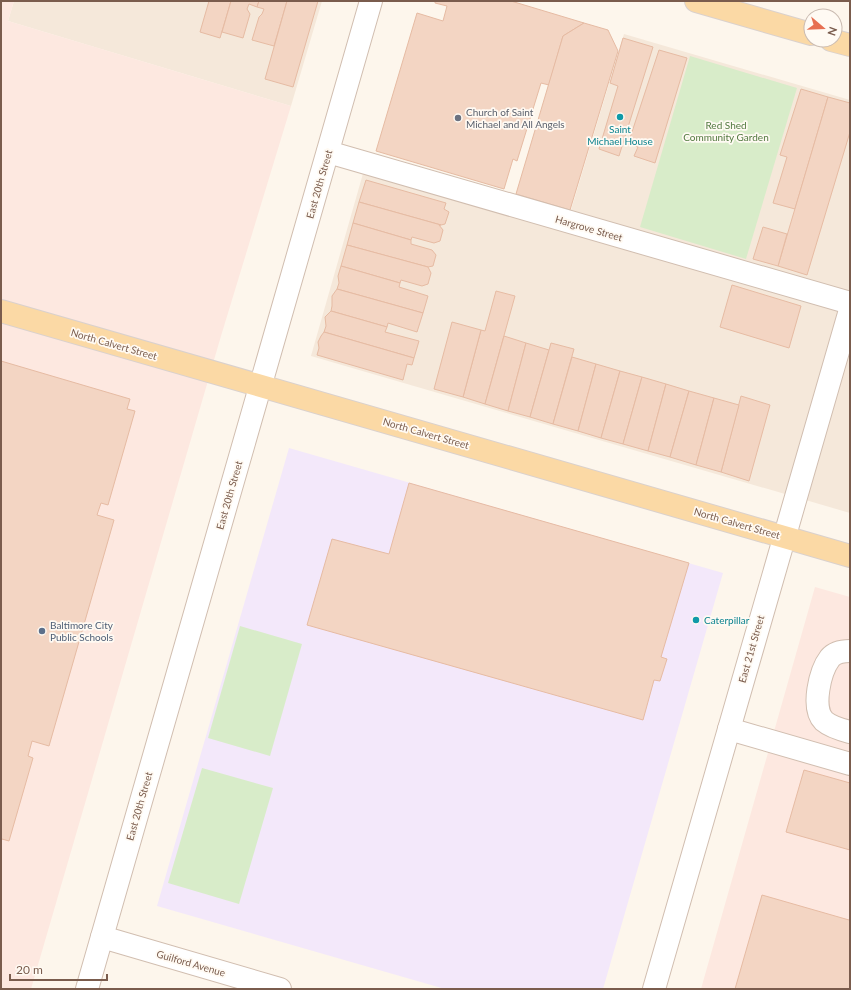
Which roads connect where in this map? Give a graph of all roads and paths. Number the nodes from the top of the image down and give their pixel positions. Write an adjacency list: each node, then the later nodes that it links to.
1 (371, 1): 4 (street, East 20th Street)
2 (696, 1): 3 (main road)
3 (803, 32)
4 (328, 152): 5 (street, Hargrove Street); 8 (street, East 20th Street)
5 (850, 303)
6 (850, 310): 9 (street, East 21st Street)
7 (1, 311): 8 (main road, North Calvert Street)
8 (261, 386): 9 (main road, North Calvert Street); 15 (street, East 20th Street)
9 (784, 537): 10 (main road, North Calvert Street); 12 (street, East 21st Street)
10 (850, 556)
11 (850, 651): 13 (street)
12 (729, 729): 14 (street); 18 (street, East 21st Street)
13 (850, 732)
14 (850, 764)
15 (102, 937): 16 (street, East 20th Street); 17 (street, Guilford Avenue)
16 (87, 989)
17 (280, 989)
18 (654, 989)

